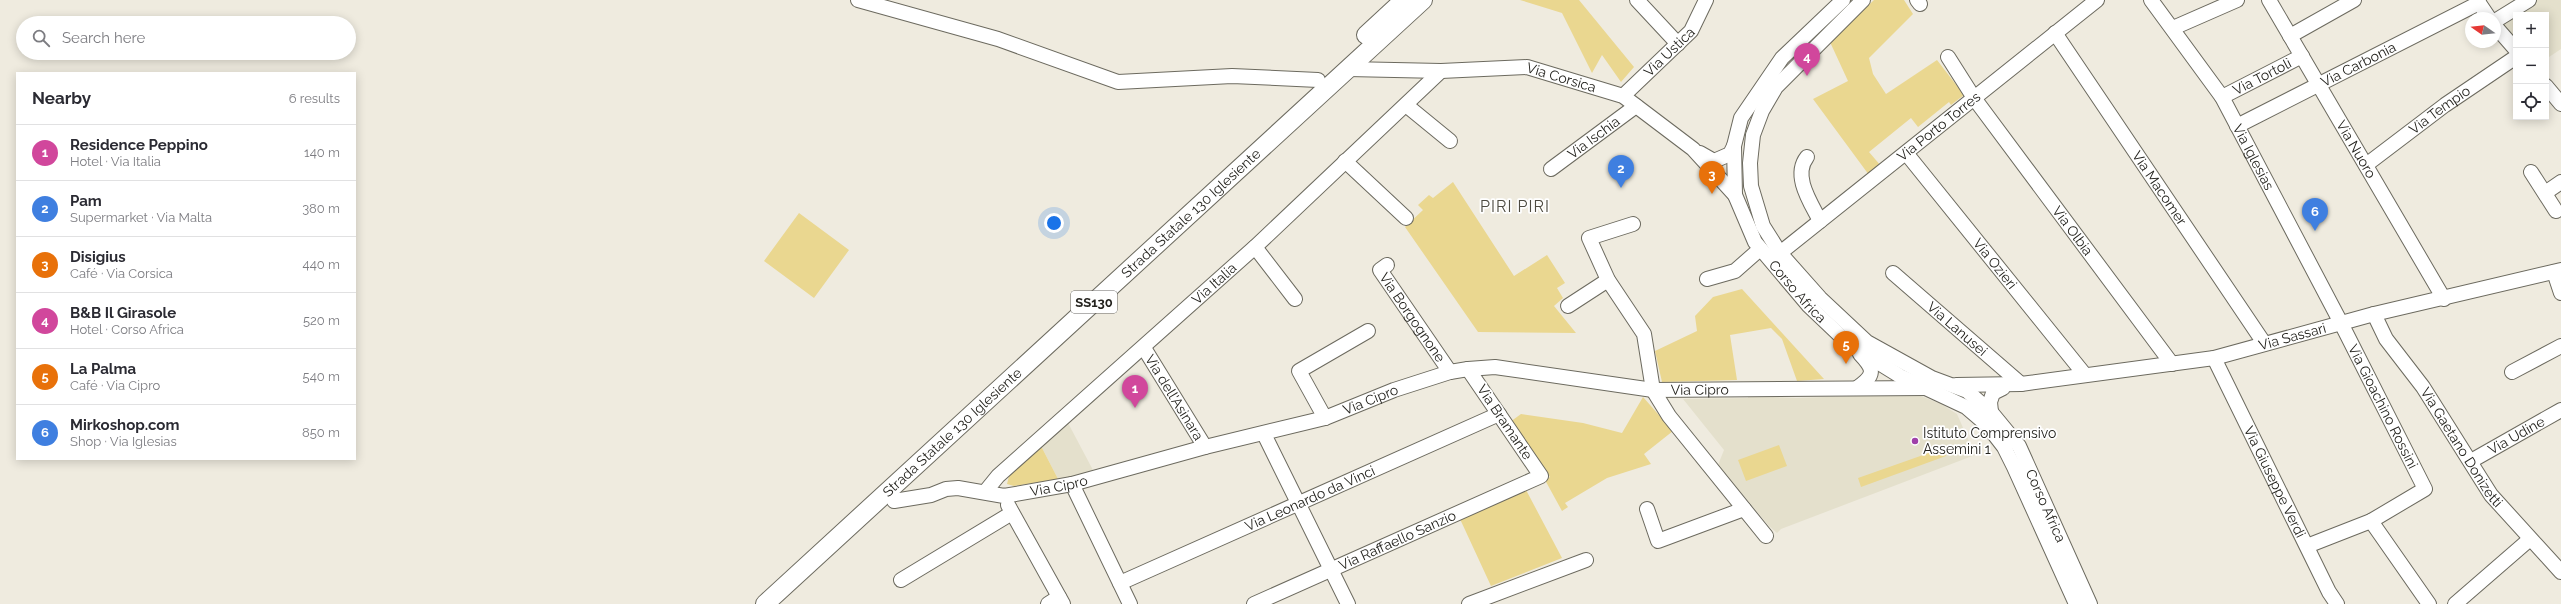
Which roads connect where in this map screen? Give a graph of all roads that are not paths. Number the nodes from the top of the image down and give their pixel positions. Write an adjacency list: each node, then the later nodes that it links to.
1 (858, 0): 28 (street)
2 (1404, 0): 28 (main road, Strada Statale 130 Iglesiente / SS130)
3 (1423, 0): 26 (main road, Strada Statale 130 Iglesiente / SS130)
4 (1637, 0): 21 (street)
5 (1706, 0): 21 (street, Via Ustica)
6 (1863, 0): 14 (street, Corso Africa)
7 (2097, 0): 19 (street, Via Porto Torres)
8 (2151, 0): 17 (street, Via Iglesias)
9 (2237, 0): 17 (street)
10 (2269, 0): 20 (street, Via Nuoro)
11 (2354, 0): 20 (street)
12 (2529, 0): 16 (street)
13 (2478, 2): 15 (street); 29 (street, Via Carbonia)
14 (1838, 7): 39 (street, Corso Africa); 50 (street, Corso Africa)
15 (2485, 12)
16 (2501, 18)
17 (2173, 28): 32 (street, Via Iglesias)
18 (2501, 33): 22 (street)
19 (2055, 34): 33 (street, Via Porto Torres); 72 (street, Via Macomer)
20 (2290, 36): 23 (street, Via Nuoro)
21 (1678, 44): 31 (street, Via Ustica)
22 (2514, 48)
23 (2302, 56): 29 (street, Via Nuoro); 32 (street, Via Tortolì)
24 (1948, 58): 33 (street, Via Olbia)
25 (2513, 59): 45 (street, Via Tempio)
26 (1348, 69): 27 (street, Via Corsica); 118 (main road, Strada Statale 130 Iglesiente / SS130)
27 (1441, 71): 31 (street, Via Corsica); 35 (street, Via Italia)
28 (1318, 80): 117 (main road, Strada Statale 130 Iglesiente / SS130)
29 (2319, 84): 37 (street, Via Carbonia); 45 (street, Via Nuoro)
30 (2549, 90): 34 (street)
31 (1623, 96): 36 (street, Via Corsica)
32 (2222, 97): 37 (street, Via Iglesias)
33 (1974, 98): 41 (street, Via Porto Torres); 77 (street, Via Olbia)
34 (2561, 104)
35 (1406, 105): 38 (street); 44 (street, Via Italia)
36 (1636, 106): 40 (street, Via Corsica); 46 (street, Via Ischia)
37 (2237, 126): 70 (street, Via Iglesias)
38 (1450, 141)
39 (1734, 146): 43 (street); 47 (street, Corso Africa)
40 (1693, 149): 43 (street); 52 (street, Via Corsica)
41 (1906, 153): 55 (street, Via Porto Torres); 81 (street, Via Ozieri)
42 (1807, 157): 55 (street)
43 (1714, 160): 47 (street)
44 (1345, 162): 54 (street); 57 (street, Via Italia)
45 (2366, 165): 67 (street, Via Nuoro)
46 (1551, 168)
47 (1734, 169): 50 (street); 52 (street, Corso Africa)
48 (2531, 172): 51 (street)
49 (2561, 182): 51 (street)
50 (1751, 184): 59 (street, Corso Africa)
51 (2545, 193): 53 (street)
52 (1735, 195): 58 (street, Corso Africa)
53 (2556, 211)
54 (1406, 218)
55 (1820, 221): 59 (street, Via Porto Torres)
56 (1633, 224): 64 (street)
57 (1255, 247): 66 (street); 75 (street, Via Italia)
58 (1760, 249): 63 (street); 73 (street, Corso Africa)
59 (1780, 253): 85 (street, Corso Africa)
60 (1387, 265): 79 (street, Via Borgognone)
61 (2558, 271): 65 (street); 67 (street, Via Sassari)
62 (1893, 273): 83 (street, Via Lanusei)
63 (1707, 279)
64 (1608, 280): 68 (street); 88 (street)
65 (2561, 293)
66 (1295, 299)
67 (2444, 299): 69 (street, Via Sassari)
68 (1568, 306)
69 (2374, 314): 70 (street, Via Sassari); 97 (street, Via Gaetano Donizetti)
70 (2341, 323): 72 (street, Via Sassari); 107 (street, Via Gioachino Rossini)
71 (1368, 331): 94 (street)
72 (2264, 343): 76 (street, Via Sassari)
73 (1850, 345): 82 (street, Corso Africa); 86 (street)
74 (2561, 346): 80 (street)
75 (1144, 348): 96 (street, Via dell'Asinara); 100 (street, Via Italia)
76 (2214, 358): 77 (street, Via Sassari); 110 (street, Via Giuseppe Verdi)
77 (2172, 364): 81 (street, Via Sassari)
78 (1468, 369): 79 (street, Via Cipro); 88 (street, Via Cipro); 93 (street, Via Bramante)
79 (1450, 372): 94 (street, Via Cipro)
80 (2512, 372)
81 (2085, 375): 83 (street, Via Sassari)
82 (1900, 376): 85 (street, Corso Africa); 86 (street, Via Cipro)
83 (2021, 384): 84 (street, Via Sassari); 87 (street, Via Sassari)
84 (1953, 385): 85 (street, Corso Africa); 89 (street, Corso Africa)
85 (1933, 386): 86 (street, Via Cipro); 89 (street, Via Sassari); 91 (street, Corso Africa)
86 (1857, 388): 88 (street, Via Cipro)
87 (2003, 388): 89 (street, Via Sassari); 92 (street)
88 (1653, 390): 105 (street)
89 (1971, 394): 91 (street); 92 (street, Corso Africa)
90 (2561, 410): 97 (street, Via Udine)
91 (1972, 412): 123 (street, Corso Africa)
92 (1992, 412): 124 (street, Corso Africa)
93 (1499, 414): 98 (street, Via Bramante); 103 (street, Via Leonardo da Vinci)
94 (1325, 418): 95 (street, Via Cipro)
95 (1264, 434): 96 (street, Via Cipro); 103 (street)
96 (1206, 447): 99 (street, Via Cipro)
97 (2471, 461): 109 (street, Via Gaetano Donizetti)
98 (1541, 476): 112 (street, Via Raffaello Sanzio)
99 (1072, 484): 101 (street, Via Cipro); 115 (street)
100 (985, 492): 101 (street, Via Cipro); 102 (street, Via Cipro)
101 (1004, 496): 106 (street)
102 (894, 501)
103 (1298, 504): 112 (street); 115 (street, Via Leonardo da Vinci)
104 (1647, 509): 105 (street)
105 (1744, 509): 108 (street)
106 (1012, 513): 114 (street); 116 (street)
107 (2372, 521): 110 (street); 126 (street)
108 (1766, 536)
109 (2530, 539): 113 (street, Via Gaetano Donizetti); 127 (street)
110 (2306, 546): 125 (street, Via Giuseppe Verdi)
111 (1586, 560): 122 (street)
112 (1331, 569): 120 (street, Via Raffaello Sanzio); 121 (street)
113 (2561, 572)
114 (901, 580)
115 (1120, 583): 119 (street)
116 (1057, 602)
117 (751, 604)
118 (765, 604)
119 (1130, 604)
120 (1254, 604)
121 (1348, 604)
122 (1469, 604)
123 (2076, 604)
124 (2090, 604)
125 (2338, 604)
126 (2429, 604)
127 (2455, 604)

